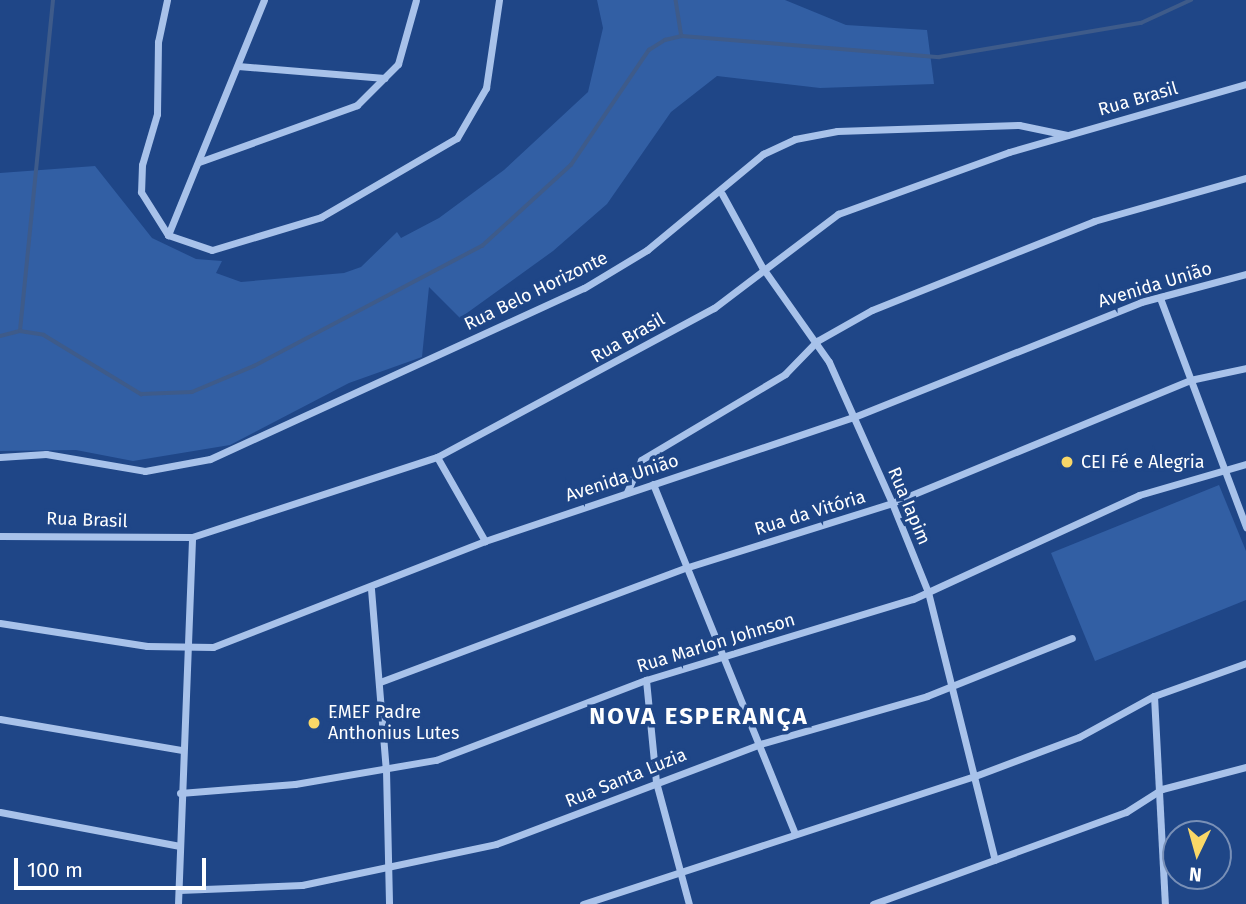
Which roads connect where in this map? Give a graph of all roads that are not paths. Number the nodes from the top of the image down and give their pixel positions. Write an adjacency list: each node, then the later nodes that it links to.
1 (167, 0): 12 (street)
2 (264, 0): 5 (street)
3 (416, 0): 6 (street)
4 (499, 0): 12 (street)
5 (238, 66): 6 (street); 9 (street)
6 (385, 78): 9 (street)
7 (1246, 84): 8 (street, Rua Brasil)
8 (1068, 136): 11 (street, Rua Belo Horizonte); 13 (street, Rua Brasil)
9 (199, 162): 12 (street)
10 (1246, 178): 16 (street)
11 (722, 194): 13 (street, Rua Iapim); 20 (street, Rua Belo Horizonte)
12 (168, 235)
13 (762, 267): 16 (street, Rua Iapim); 21 (street, Rua Brasil)
14 (1246, 274): 15 (street, Avenida União)
15 (1160, 298): 18 (street); 19 (street, Avenida União)
16 (817, 341): 19 (street, Rua Iapim); 25 (street)
17 (1246, 368): 18 (street, Rua da Vitória)
18 (1190, 380): 23 (street); 26 (street, Rua da Vitória)
19 (855, 417): 24 (street, Avenida União); 26 (street, Rua Iapim)
20 (0, 457)
21 (437, 457): 29 (street, Rua Brasil); 30 (street)
22 (1246, 464): 23 (street, Rua Marlon Johnson)
23 (1221, 470): 27 (street); 33 (street, Rua Marlon Johnson)
24 (653, 484): 25 (street, Avenida União); 31 (street)
25 (627, 492): 30 (street, Avenida União)
26 (892, 503): 31 (street, Rua da Vitória); 33 (street, Rua Iapim)
27 (1246, 527)
28 (0, 536): 29 (street, Rua Brasil)
29 (192, 537): 36 (street)
30 (485, 541): 32 (street, Avenida União)
31 (685, 568): 37 (street); 40 (street, Rua da Vitória)
32 (371, 589): 36 (street, Avenida União); 40 (street)
33 (928, 592): 37 (street, Rua Marlon Johnson); 41 (street, Rua Iapim)
34 (0, 623): 36 (street, Avenida União)
35 (1072, 638): 41 (street, Rua Santa Luzia)
36 (190, 650): 45 (street)
37 (727, 655): 39 (street, Rua Marlon Johnson); 44 (street)
38 (1246, 663): 42 (street)
39 (646, 680): 47 (street, Rua Marlon Johnson); 49 (street)
40 (380, 682): 47 (street)
41 (952, 686): 44 (street, Rua Santa Luzia); 48 (street, Rua Iapim)
42 (1154, 696): 48 (street); 50 (street)
43 (0, 719): 45 (street)
44 (760, 744): 49 (street, Rua Santa Luzia); 53 (street)
45 (182, 750): 51 (street)
46 (1246, 767): 50 (street)
47 (386, 770): 51 (street, Rua Marlon Johnson); 57 (street)
48 (975, 776): 53 (street); 55 (street, Rua Iapim)
49 (656, 782): 56 (street); 57 (street, Rua Santa Luzia)
50 (1162, 789): 55 (street); 64 (street)
51 (180, 793): 54 (street)
52 (0, 812): 54 (street)
53 (794, 832): 56 (street)
54 (180, 846): 58 (street)
55 (995, 860): 63 (street)
56 (682, 869): 61 (street); 62 (street)
57 (389, 870): 58 (street, Rua Santa Luzia); 60 (street)
58 (179, 890): 59 (street)
59 (178, 904)
60 (389, 904)
61 (583, 904)
62 (689, 904)
63 (873, 904)
64 (1165, 904)

